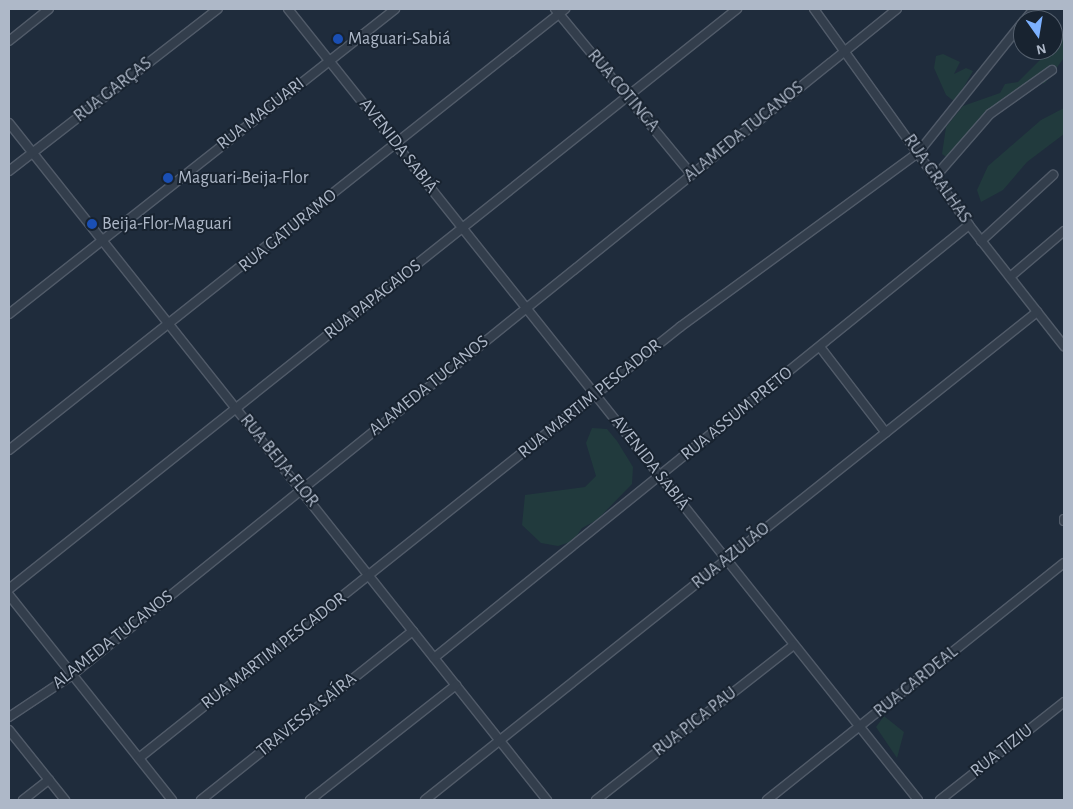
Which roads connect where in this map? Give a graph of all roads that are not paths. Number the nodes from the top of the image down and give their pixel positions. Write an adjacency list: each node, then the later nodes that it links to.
1 (48, 9): 10 (street)
2 (218, 9): 17 (street, RUA GARÇAS)
3 (288, 9): 12 (street, AVENIDA SABIÁ)
4 (395, 9): 12 (street, RUA MAGUARI)
5 (737, 9): 14 (street, RUA PAPAGAIOS)
6 (814, 9): 11 (street, RUA GRALHAS)
7 (897, 9): 11 (street, ALAMEDA TUCANOS)
8 (560, 10): 14 (street, RUA COTINGA); 16 (street, RUA GATURAMO)
9 (1013, 35): 18 (street, RUA MARTIM PESCADOR)
10 (9, 41)
11 (846, 50): 18 (street, RUA GRALHAS); 20 (street, ALAMEDA TUCANOS)
12 (330, 61): 16 (street, AVENIDA SABIÁ); 26 (street, RUA MAGUARI)
13 (1052, 70): 22 (street)
14 (628, 96): 20 (street, RUA COTINGA); 24 (street, RUA PAPAGAIOS)
15 (9, 123): 17 (street, RUA BEIJA-FLOR)
16 (396, 144): 24 (street, AVENIDA SABIÁ); 32 (street, RUA GATURAMO)
17 (32, 152): 19 (street, RUA GARÇAS); 26 (street, RUA BEIJA-FLOR)
18 (918, 153): 22 (street, RUA GRALHAS); 35 (street, RUA MARTIM PESCADOR)
19 (9, 171)
20 (692, 174): 29 (street, ALAMEDA TUCANOS)
21 (1053, 175): 27 (street)
22 (935, 177): 23 (street, RUA GRALHAS)
23 (969, 225): 27 (street, RUA GRALHAS); 34 (street, RUA ASSUM PRETO)
24 (463, 228): 29 (street, AVENIDA SABIÁ); 36 (street, RUA PAPAGAIOS)
25 (1064, 231): 28 (street)
26 (102, 236): 31 (street, RUA MAGUARI); 32 (street, RUA BEIJA-FLOR)
27 (982, 241): 28 (street, RUA GRALHAS)
28 (1010, 277): 30 (street, RUA GRALHAS)
29 (526, 308): 35 (street, AVENIDA SABIÁ); 40 (street, ALAMEDA TUCANOS)
30 (1038, 312): 33 (street, RUA GRALHAS); 37 (street, RUA AZULÃO)
31 (9, 314)
32 (172, 324): 36 (street, RUA BEIJA-FLOR); 38 (street, RUA GATURAMO)
33 (1064, 346)
34 (820, 347): 37 (street); 39 (street, RUA ASSUM PRETO)
35 (595, 395): 39 (street, AVENIDA SABIÁ); 43 (street, RUA MARTIM PESCADOR)
36 (236, 408): 40 (street, RUA BEIJA-FLOR); 44 (street, RUA PAPAGAIOS)
37 (886, 433): 41 (street, RUA AZULÃO)
38 (9, 450)
39 (661, 477): 41 (street, AVENIDA SABIÁ); 48 (street, RUA ASSUM PRETO)
40 (302, 489): 43 (street, RUA BEIJA-FLOR); 49 (street, ALAMEDA TUCANOS)
41 (726, 560): 47 (street, AVENIDA SABIÁ); 55 (street, RUA AZULÃO)
42 (1064, 563): 53 (street, RUA CARDEAL)
43 (369, 575): 46 (street, RUA BEIJA-FLOR); 56 (street, RUA MARTIM PESCADOR)
44 (9, 589)
45 (9, 595): 49 (street)
46 (413, 631): 48 (street, RUA BEIJA-FLOR); 61 (street, TRAVESSA SAÍRA)
47 (794, 645): 53 (street, AVENIDA SABIÁ); 65 (street, RUA PICA PAU)
48 (434, 658): 50 (street, RUA BEIJA-FLOR)
49 (72, 675): 52 (street, ALAMEDA TUCANOS); 56 (street)
50 (456, 685): 55 (street, RUA BEIJA-FLOR); 62 (street)
51 (1064, 702): 68 (street, RUA TIZIU)
52 (9, 716)
53 (859, 726): 66 (street, RUA CARDEAL); 67 (street, AVENIDA SABIÁ)
54 (9, 730): 57 (street)
55 (500, 741): 63 (street, RUA AZULÃO); 64 (street, RUA BEIJA-FLOR)
56 (138, 758): 60 (street)
57 (49, 780): 58 (street); 59 (street)
58 (23, 800)
59 (65, 800)
60 (172, 800)
61 (201, 800)
62 (310, 800)
63 (425, 800)
64 (547, 800)
65 (596, 800)
66 (767, 800)
67 (918, 800)
68 (940, 800)

